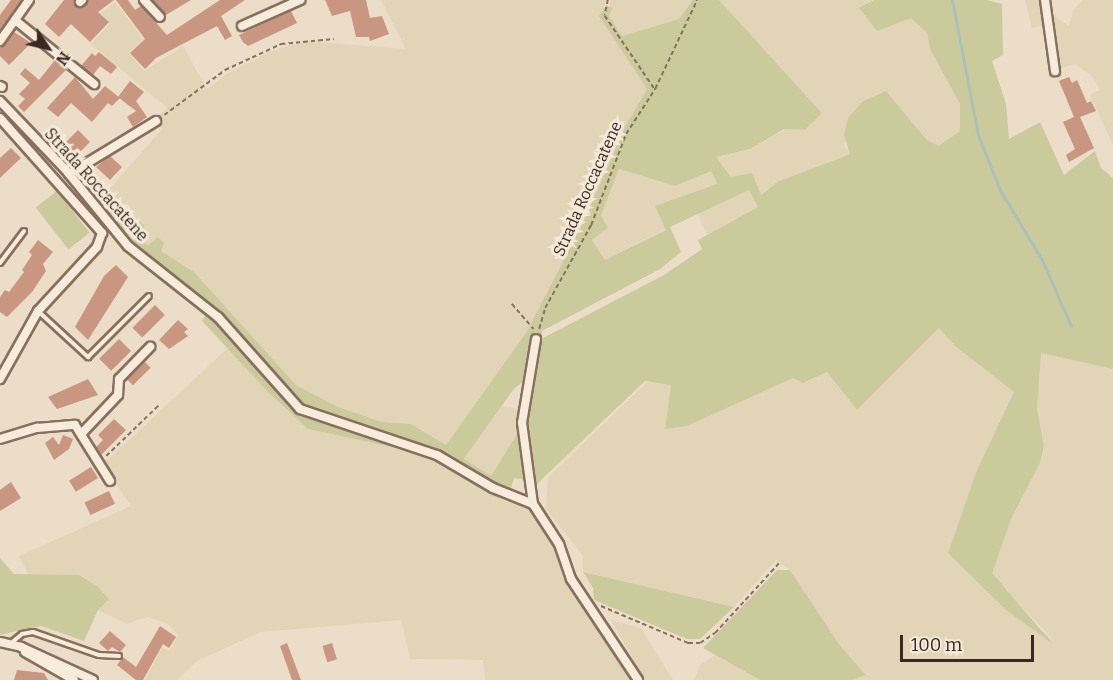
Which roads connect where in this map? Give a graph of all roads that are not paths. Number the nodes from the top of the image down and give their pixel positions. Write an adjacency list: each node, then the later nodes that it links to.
1 (29, 0): 6 (street)
2 (144, 0): 5 (street)
3 (299, 0): 7 (street)
4 (1046, 0): 9 (street)
5 (160, 17)
6 (15, 20): 8 (street); 10 (street)
7 (242, 26)
8 (0, 41)
9 (1055, 71)
10 (94, 84)
11 (0, 102): 14 (street, Strada Roccacatene)
12 (0, 118): 18 (street)
13 (156, 121): 14 (street)
14 (69, 174): 25 (street, Strada Roccacatene)
15 (24, 231): 16 (lane)
16 (0, 263)
17 (149, 296): 18 (lane)
18 (38, 311): 21 (street)
19 (536, 339): 25 (street)
20 (150, 347): 22 (street)
21 (0, 379)
22 (83, 432): 23 (street); 24 (street)
23 (0, 439)
24 (110, 482)
25 (532, 504): 32 (street)
26 (4, 643): 27 (street); 28 (street); 29 (lane)
27 (21, 647): 30 (street); 31 (street)
28 (0, 652)
29 (119, 656)
30 (74, 680)
31 (93, 680)
32 (638, 680)

